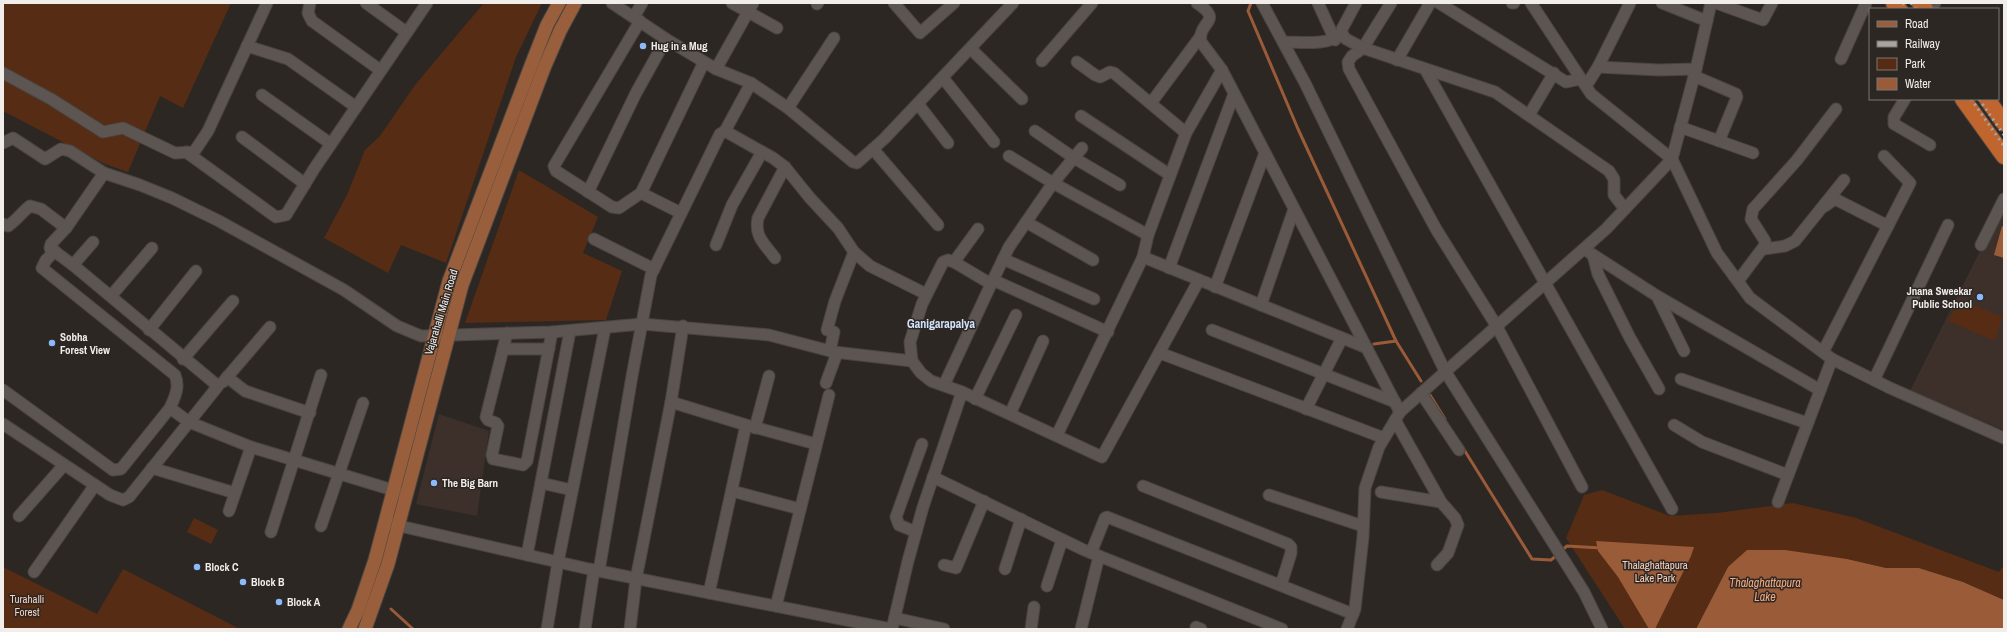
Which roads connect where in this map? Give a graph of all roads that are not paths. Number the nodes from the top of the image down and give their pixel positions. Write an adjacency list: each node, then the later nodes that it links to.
1 (267, 3): 38 (street)
2 (310, 3): 49 (street)
3 (366, 3): 32 (street)
4 (427, 3): 32 (street)
5 (559, 3): 157 (main road, Vajarahalli Main Road)
6 (575, 3): 156 (main road, Vajarahalli Main Road)
7 (612, 3): 29 (street)
8 (642, 3): 29 (street)
9 (732, 3): 28 (street)
10 (894, 3): 11 (street)
11 (954, 3)
12 (1013, 3): 40 (street)
13 (1092, 3): 44 (street)
14 (1197, 3): 33 (street)
15 (1262, 3): 37 (street)
16 (1318, 3): 34 (street)
17 (1356, 3): 34 (street)
18 (1391, 3): 39 (street)
19 (1430, 3): 42 (street)
20 (1439, 3): 53 (street)
21 (1630, 3): 46 (street)
22 (1662, 3): 30 (street)
23 (1711, 3): 30 (street)
24 (1716, 3): 25 (street)
25 (1772, 3)
26 (1866, 3): 41 (street)
27 (1536, 5): 56 (street)
28 (750, 7): 31 (street); 47 (street)
29 (637, 19): 36 (street); 100 (street)
30 (1707, 21): 52 (street)
31 (777, 28)
32 (406, 32): 49 (street)
33 (1200, 37): 50 (street); 63 (street)
34 (1339, 37): 37 (street); 39 (street)
35 (834, 38): 66 (street)
36 (666, 39): 43 (street); 100 (street)
37 (1283, 42): 170 (street)
38 (247, 46): 65 (street); 84 (street)
39 (1363, 48): 42 (street); 146 (street)
40 (970, 49): 54 (street); 59 (street)
41 (1841, 59)
42 (1397, 60): 48 (street)
43 (704, 62): 47 (street); 101 (street)
44 (1042, 62)
45 (1077, 62): 63 (street)
46 (1598, 67): 52 (street); 56 (street)
47 (716, 69): 55 (street)
48 (1426, 69): 68 (street); 136 (street)
49 (380, 70): 65 (street)
50 (1222, 70): 57 (street); 74 (street)
51 (3, 72): 84 (street)
52 (1695, 72): 71 (street); 76 (street)
53 (1554, 73): 56 (street); 68 (street)
54 (943, 78): 64 (street); 77 (street)
55 (751, 83): 66 (street); 72 (street)
56 (1584, 83): 92 (street)
57 (1234, 94): 86 (street); 130 (street)
58 (262, 95): 80 (street)
59 (1022, 99)
60 (1904, 100): 81 (street)
61 (1964, 100): 90 (highway)
62 (1988, 100): 70 (highway)
63 (1151, 103): 74 (street)
64 (918, 104): 79 (street); 82 (street)
65 (356, 107): 80 (street)
66 (788, 108): 82 (street)
67 (1836, 109): 120 (street)
68 (1529, 115): 103 (street)
69 (1081, 116): 95 (street)
70 (2004, 123)
71 (1680, 127): 76 (street); 92 (street)
72 (725, 131): 85 (street); 106 (street)
73 (1035, 131): 91 (street)
74 (1186, 133): 95 (street)
75 (242, 137): 98 (street)
76 (1718, 141): 87 (street)
77 (994, 142)
78 (3, 143): 94 (street)
79 (948, 143)
80 (331, 144): 98 (street)
81 (1930, 145)
82 (873, 148): 110 (street)
83 (1082, 148): 91 (street)
84 (186, 152): 98 (street)
85 (762, 152): 93 (street); 117 (street)
86 (1264, 152): 104 (street); 137 (street)
87 (1753, 153)
88 (1009, 156): 97 (street)
89 (1884, 156): 111 (street)
90 (2004, 156)
91 (1074, 158): 97 (street); 99 (street)
92 (1672, 159): 103 (street); 134 (street)
93 (785, 167): 122 (street); 125 (street)
94 (104, 174): 112 (street); 157 (street)
95 (1170, 175): 114 (street)
96 (1844, 180): 105 (street)
97 (1054, 183): 107 (street); 114 (street)
98 (305, 184)
99 (1120, 184)
100 (588, 192): 101 (street)
101 (642, 193): 106 (street)
102 (2004, 199): 118 (street)
103 (1625, 208): 123 (street)
104 (1294, 209): 143 (street); 161 (street)
105 (1821, 209): 111 (street); 120 (street)
106 (681, 213): 131 (street)
107 (1026, 222): 126 (street); 127 (street)
108 (3, 224): 112 (street)
109 (1948, 225): 176 (street)
110 (938, 226)
111 (1888, 226): 165 (street)
112 (66, 228): 121 (street)
113 (978, 229): 128 (street)
114 (1148, 235): 124 (street)
115 (594, 239): 131 (street)
116 (93, 242): 129 (street)
117 (716, 245)
118 (1981, 245)
119 (152, 248): 139 (street)
120 (1764, 250): 134 (street)
121 (55, 251): 129 (street); 189 (street)
122 (854, 252): 138 (street); 164 (street)
123 (1589, 252): 136 (street); 140 (street); 180 (street)
124 (1143, 257): 130 (street); 154 (street)
125 (775, 258)
126 (1003, 259): 135 (street); 141 (street)
127 (1093, 260)
128 (954, 262): 135 (street); 138 (street)
129 (73, 265): 139 (street)
130 (1169, 268): 133 (street)
131 (654, 269): 145 (street)
132 (196, 271): 150 (street)
133 (1199, 280): 137 (street); 166 (street)
134 (1738, 281): 165 (street)
135 (992, 282): 154 (street); 178 (street)
136 (1546, 284): 146 (street); 227 (street)
137 (1215, 287): 143 (street)
138 (926, 294): 169 (street)
139 (111, 296): 150 (street)
140 (1658, 296): 163 (street); 182 (street)
141 (1094, 299)
142 (233, 301): 167 (street)
143 (1261, 305): 158 (street)
144 (1016, 315): 186 (street)
145 (642, 324): 147 (street); 149 (street); 244 (street)
146 (1496, 325): 170 (street); 215 (street)
147 (683, 326): 164 (street); 187 (street)
148 (270, 327): 174 (street)
149 (605, 328): 152 (street); 216 (street)
150 (149, 330): 167 (street)
151 (1212, 330): 171 (street)
152 (570, 331): 153 (street); 212 (street)
153 (552, 332): 155 (street); 160 (street)
154 (1108, 332): 199 (street)
155 (507, 333): 156 (street); 162 (street)
156 (448, 335): 157 (street); 221 (main road, Vajarahalli Main Road)
157 (433, 336): 217 (main road, Vajarahalli Main Road)
158 (1342, 338): 161 (street); 171 (street)
159 (1043, 341): 193 (street)
160 (549, 348): 162 (street); 162 (street)
161 (1367, 348): 191 (street)
162 (503, 349)
163 (1684, 351)
164 (834, 352): 169 (street); 177 (street)
165 (1823, 352): 168 (street)
166 (1160, 353): 190 (street); 199 (street)
167 (183, 358): 179 (street)
168 (1832, 359): 176 (street); 182 (street)
169 (912, 361): 178 (street)
170 (1445, 371): 184 (street); 265 (street)
171 (1324, 374): 190 (street); 191 (street)
172 (321, 375): 192 (street)
173 (769, 376): 198 (street)
174 (227, 377): 179 (street); 192 (street)
175 (1681, 379): 195 (street)
176 (1874, 380): 201 (street)
177 (826, 383)
178 (944, 385): 183 (street)
179 (218, 386): 194 (street)
180 (1659, 389)
181 (3, 390): 189 (street)
182 (1820, 390): 195 (street)
183 (962, 392): 186 (street); 211 (street)
184 (1421, 393): 191 (street); 205 (street)
185 (829, 395): 202 (street)
186 (975, 399): 193 (street)
187 (671, 402): 198 (street); 246 (street)
188 (363, 403): 209 (street)
189 (170, 408): 194 (street)
190 (1306, 409): 200 (street)
191 (1396, 411): 200 (street); 224 (street)
192 (310, 413): 206 (street)
193 (1010, 414): 199 (street)
194 (190, 422): 204 (street); 208 (street)
195 (1807, 423): 210 (street)
196 (3, 424): 207 (street)
197 (1674, 425): 210 (street)
198 (751, 426): 202 (street); 218 (street)
199 (1057, 435)
200 (1384, 438): 234 (street)
201 (2004, 438)
202 (816, 444): 226 (street)
203 (922, 444): 236 (street)
204 (251, 447): 206 (street); 220 (street)
205 (1459, 450)
206 (292, 461): 209 (street); 235 (street)
207 (64, 464): 213 (street); 229 (street)
208 (152, 468): 213 (street); 220 (street)
209 (338, 475): 217 (street); 232 (street)
210 (1788, 475): 225 (street)
211 (933, 477): 223 (street); 236 (street)
212 (541, 483): 216 (street); 239 (street)
213 (95, 485): 245 (street)
214 (1143, 486): 247 (street)
215 (1582, 487)
216 (572, 490): 240 (street)
217 (392, 491): 221 (street); 231 (main road, Vajarahalli Main Road)
218 (732, 491): 226 (street); 249 (street)
219 (1380, 492): 224 (street)
220 (235, 493): 228 (street)
221 (406, 494): 233 (main road, Vajarahalli Main Road)
222 (1269, 495): 234 (street)
223 (984, 501): 230 (street); 241 (street)
224 (1441, 502): 242 (street)
225 (1778, 502)
226 (800, 509): 250 (street)
227 (1672, 509)
228 (229, 511)
229 (19, 516)
230 (1021, 519): 237 (street); 243 (street)
231 (384, 522): 233 (street); 254 (main road, Vajarahalli Main Road)
232 (321, 526)
233 (398, 526): 239 (street); 255 (main road, Vajarahalli Main Road)
234 (1363, 526): 252 (street)
235 (271, 532)
236 (916, 532): 253 (street)
237 (1062, 540): 238 (street); 248 (street)
238 (1095, 554): 247 (street); 262 (street); 263 (street)
239 (527, 555): 240 (street)
240 (558, 562): 244 (street); 256 (street)
241 (944, 564)
242 (1437, 564)
243 (1005, 569)
244 (596, 571): 246 (street); 257 (street)
245 (34, 572)
246 (636, 579): 249 (street); 258 (street)
247 (1281, 585): 252 (street)
248 (1047, 586)
249 (709, 593): 250 (street)
250 (776, 606): 259 (street)
251 (1034, 607): 261 (street)
252 (1353, 614): 264 (street)
253 (895, 618): 259 (street); 260 (street)
254 (349, 629)
255 (365, 629)
256 (547, 629)
257 (585, 629)
258 (630, 629)
259 (892, 629)
260 (944, 629)
261 (1031, 629)
262 (1081, 629)
263 (1282, 629)
264 (1348, 629)
265 (1602, 629)

